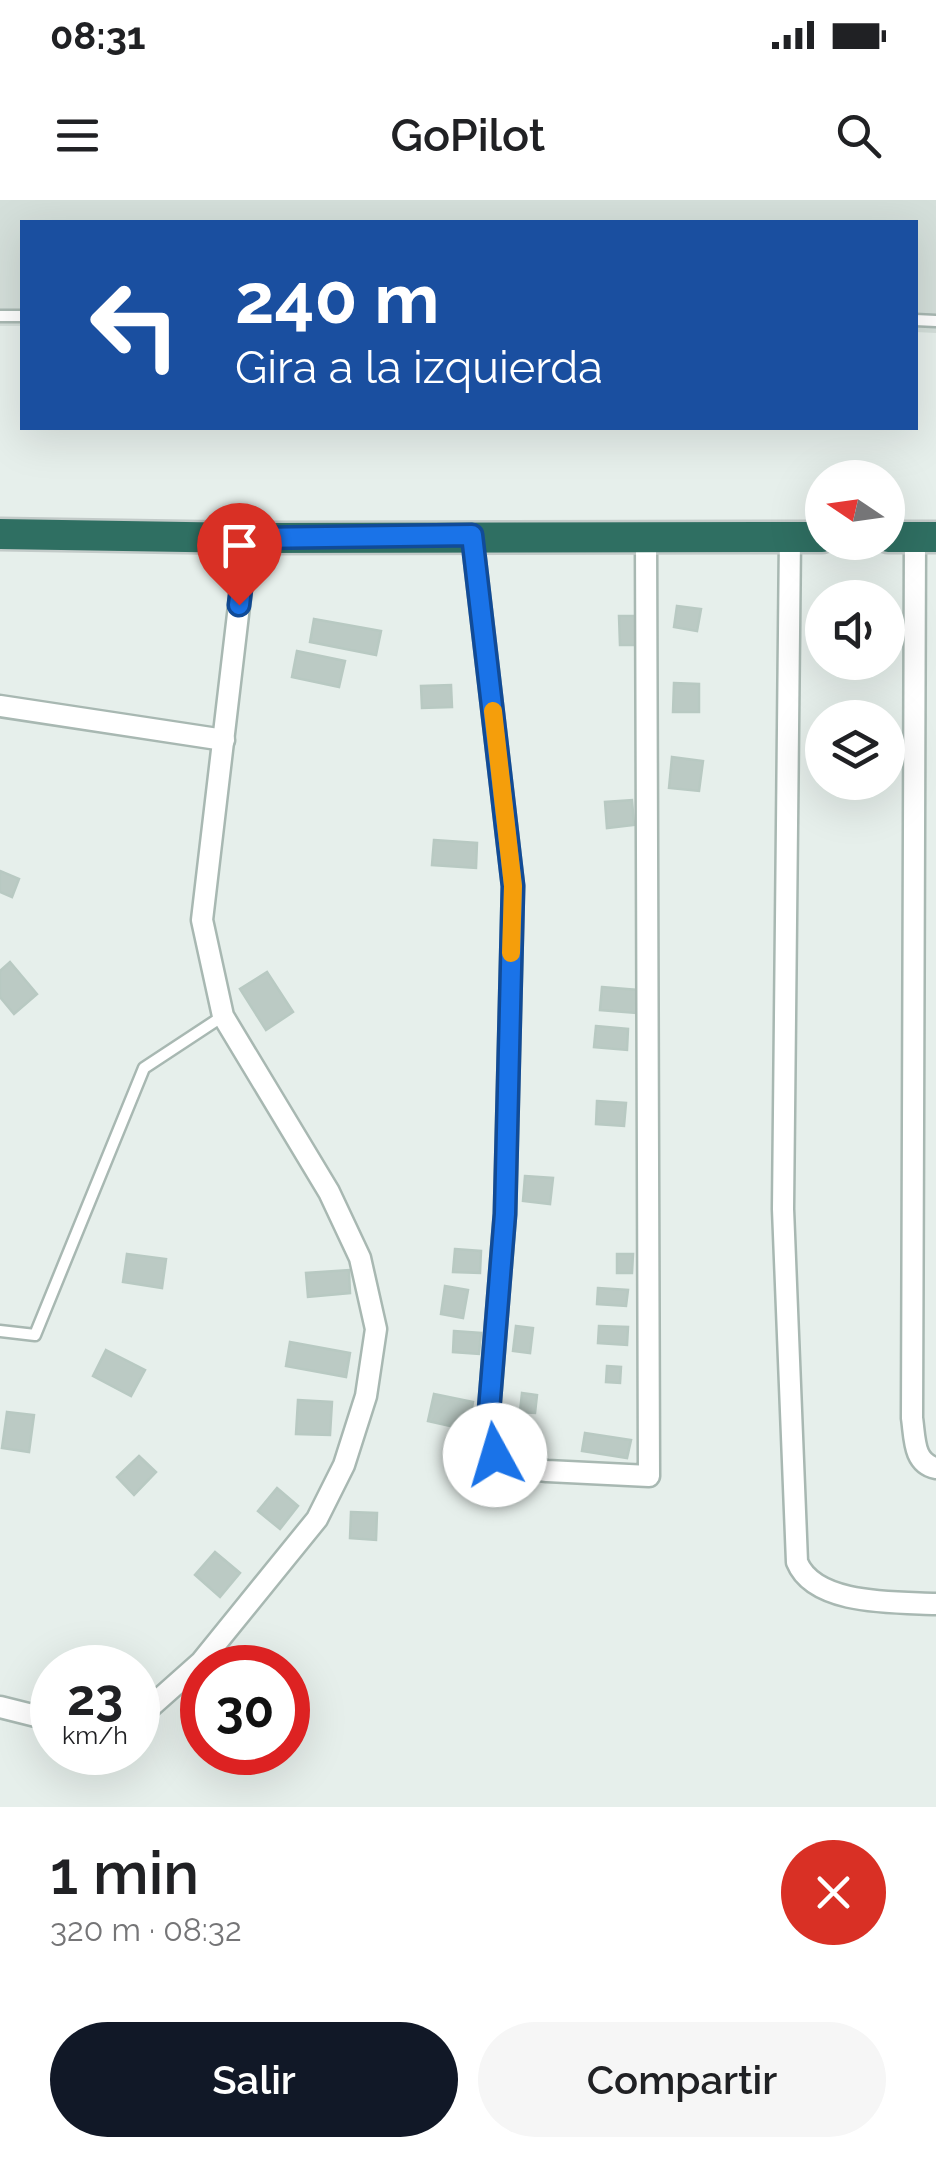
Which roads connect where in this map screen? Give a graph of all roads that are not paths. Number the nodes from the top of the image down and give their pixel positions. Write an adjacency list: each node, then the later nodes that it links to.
1 (0, 534): 7 (highway)
2 (472, 535): 6 (highway); 6 (street); 7 (highway)
3 (790, 536): 4 (highway); 6 (highway); 13 (street)
4 (805, 536)
5 (913, 536): 12 (street)
6 (646, 537)
7 (247, 538): 9 (street)
8 (0, 706): 9 (street)
9 (224, 740): 10 (street)
10 (223, 1016): 11 (lane); 14 (street)
11 (0, 1332)
12 (936, 1468)
13 (936, 1604)
14 (160, 1698)
15 (0, 1706): 16 (street)
16 (30, 1714)

